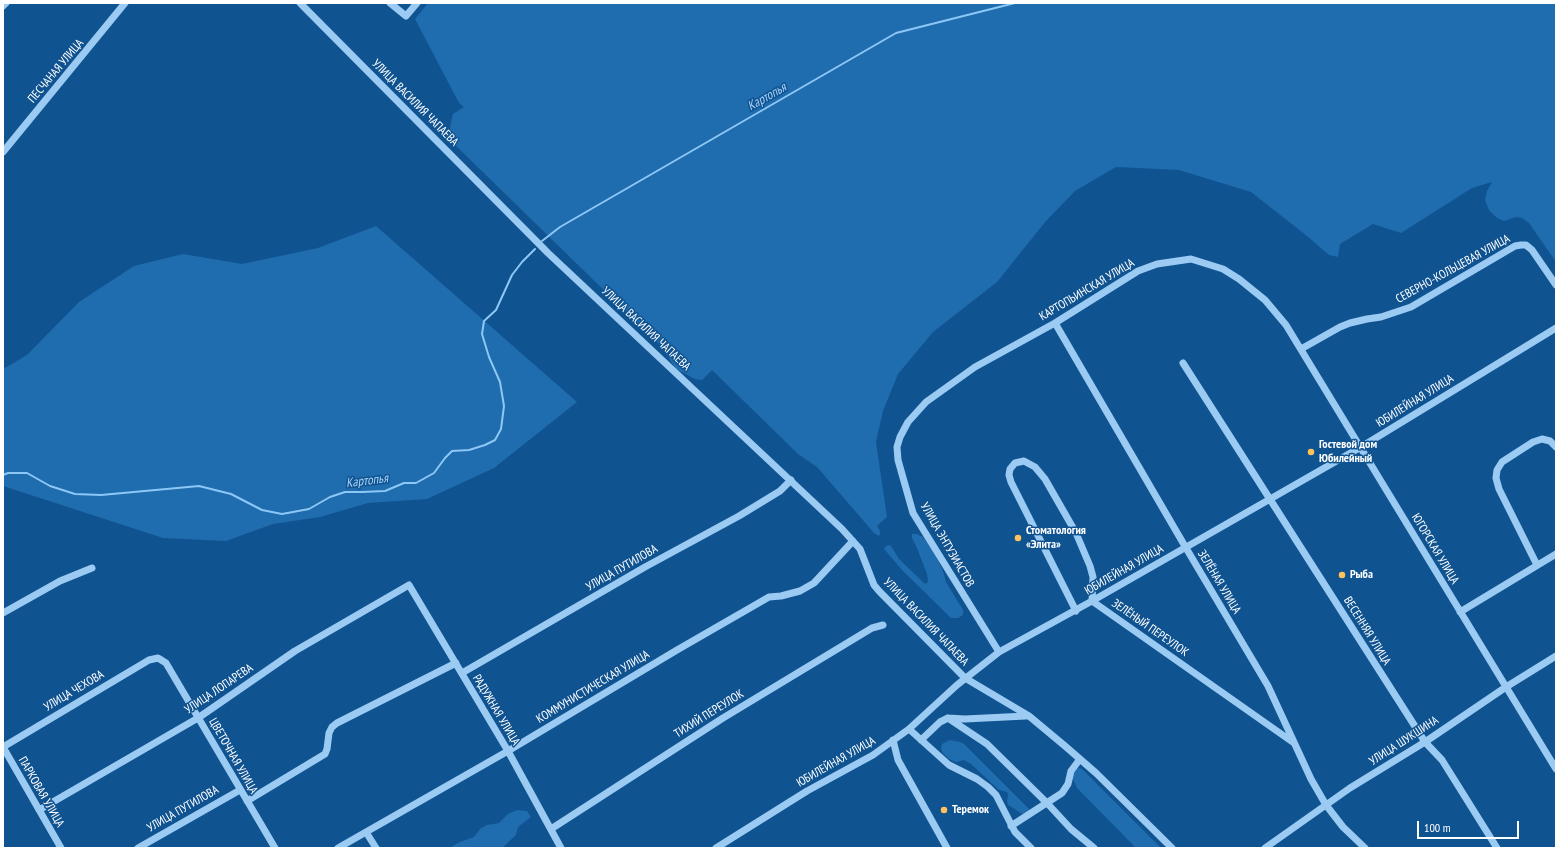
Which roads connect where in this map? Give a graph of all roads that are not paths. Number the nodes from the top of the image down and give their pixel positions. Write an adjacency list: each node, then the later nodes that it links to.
1 (6, 3): 6 (street)
2 (125, 3): 7 (street, ПЕСЧАНАЯ УЛИЦА)
3 (300, 3): 17 (street, УЛИЦА ВАСИЛИЯ ЧАПАЕВА)
4 (390, 3): 5 (street)
5 (417, 3)
6 (3, 6)
7 (3, 152)
8 (1556, 285): 12 (street, СЕВЕРНО-КОЛЬЦЕВАЯ УЛИЦА)
9 (1056, 323): 11 (street, КАРТОПЬИНСКАЯ УЛИЦА); 14 (street, КАРТОПЬИНСКАЯ УЛИЦА); 20 (street, ЗЕЛЁНАЯ УЛИЦА)
10 (1556, 328): 15 (street, ЮБИЛЕЙНАЯ УЛИЦА)
11 (1295, 340): 12 (street, ЮГОРСКАЯ УЛИЦА)
12 (1301, 349): 15 (street, ЮГОРСКАЯ УЛИЦА)
13 (1183, 363): 18 (street, ВЕСЕННЯЯ УЛИЦА)
14 (926, 402): 30 (street, УЛИЦА ЭНТУЗИАСТОВ)
15 (1361, 447): 18 (street, ЮБИЛЕЙНАЯ УЛИЦА); 27 (street, ЮГОРСКАЯ УЛИЦА)
16 (1556, 447): 22 (street)
17 (791, 480): 19 (street, УЛИЦА ВАСИЛИЯ ЧАПАЕВА); 34 (street, УЛИЦА ПУТИЛОВА)
18 (1269, 500): 20 (street, ЮБИЛЕЙНАЯ УЛИЦА); 43 (street, ВЕСЕННЯЯ УЛИЦА)
19 (853, 541): 35 (street, УЛИЦА ВАСИЛИЯ ЧАПАЕВА); 46 (street, КОММУНИСТИЧЕСКАЯ УЛИЦА)
20 (1186, 548): 25 (street, ЮБИЛЕЙНАЯ УЛИЦА); 44 (street, ЗЕЛЁНАЯ УЛИЦА)
21 (1556, 554): 22 (street)
22 (1537, 565): 27 (street)
23 (92, 568): 28 (street)
24 (409, 585): 33 (street, РАДУЖНАЯ УЛИЦА); 38 (street, УЛИЦА ЛОПАРЕВА)
25 (1092, 602): 26 (street, ЮБИЛЕЙНАЯ УЛИЦА); 26 (street, ЗЕЛЁНЫЙ ПЕРЕУЛОК); 44 (street, ЗЕЛЁНЫЙ ПЕРЕУЛОК)
26 (1076, 611): 30 (street, ЮБИЛЕЙНАЯ УЛИЦА)
27 (1460, 612): 36 (street, ЮГОРСКАЯ УЛИЦА)
28 (3, 613)
29 (883, 625): 55 (street, ТИХИЙ ПЕРЕУЛОК)
30 (999, 652): 35 (street, ЮБИЛЕЙНАЯ УЛИЦА)
31 (1556, 656): 36 (street, УЛИЦА ШУКШИНА)
32 (158, 658): 38 (street, ЦВЕТОЧНАЯ УЛИЦА); 45 (street, УЛИЦА ЧЕХОВА)
33 (456, 663): 34 (street, РАДУЖНАЯ УЛИЦА); 50 (street)
34 (462, 673): 46 (street, РАДУЖНАЯ УЛИЦА)
35 (965, 678): 37 (street); 40 (street, ЮБИЛЕЙНАЯ УЛИЦА)
36 (1506, 687): 43 (street, УЛИЦА ШУКШИНА); 48 (street, ЮГОРСКАЯ УЛИЦА)
37 (1029, 716): 39 (street); 47 (street)
38 (198, 718): 49 (street, ЦВЕТОЧНАЯ УЛИЦА); 53 (street, УЛИЦА ЛОПАРЕВА)
39 (948, 718): 42 (street); 51 (street)
40 (909, 729): 41 (street, ЮБИЛЕЙНАЯ УЛИЦА); 42 (street)
41 (893, 740): 63 (street, ЮБИЛЕЙНАЯ УЛИЦА); 64 (street)
42 (921, 740): 54 (street)
43 (1425, 742): 52 (street, УЛИЦА ШУКШИНА); 70 (street, ВЕСЕННЯЯ УЛИЦА)
44 (1295, 743): 52 (street, ЗЕЛЁНАЯ УЛИЦА)
45 (3, 747): 53 (street, ПАРКОВАЯ УЛИЦА)
46 (508, 751): 55 (street, РАДУЖНАЯ УЛИЦА); 56 (street, КОММУНИСТИЧЕСКАЯ УЛИЦА)
47 (1080, 759): 51 (street); 67 (street)
48 (1556, 769)
49 (240, 790): 50 (street, ЦВЕТОЧНАЯ УЛИЦА); 58 (street, УЛИЦА ПУТИЛОВА)
50 (246, 801): 59 (street, ЦВЕТОЧНАЯ УЛИЦА)
51 (1047, 803): 54 (street); 66 (street)
52 (1326, 805): 68 (street, УЛИЦА ШУКШИНА); 69 (street, ЗЕЛЁНАЯ УЛИЦА)
53 (39, 810): 57 (street, ПАРКОВАЯ УЛИЦА)
54 (1011, 826): 65 (street)
55 (551, 829): 62 (street, РАДУЖНАЯ УЛИЦА)
56 (366, 832): 60 (street, КОММУНИСТИЧЕСКАЯ УЛИЦА); 61 (street)
57 (61, 848)
58 (138, 848)
59 (275, 848)
60 (338, 848)
61 (376, 848)
62 (561, 848)
63 (716, 848)
64 (947, 848)
65 (1031, 848)
66 (1094, 848)
67 (1172, 848)
68 (1265, 848)
69 (1365, 848)
70 (1497, 848)

